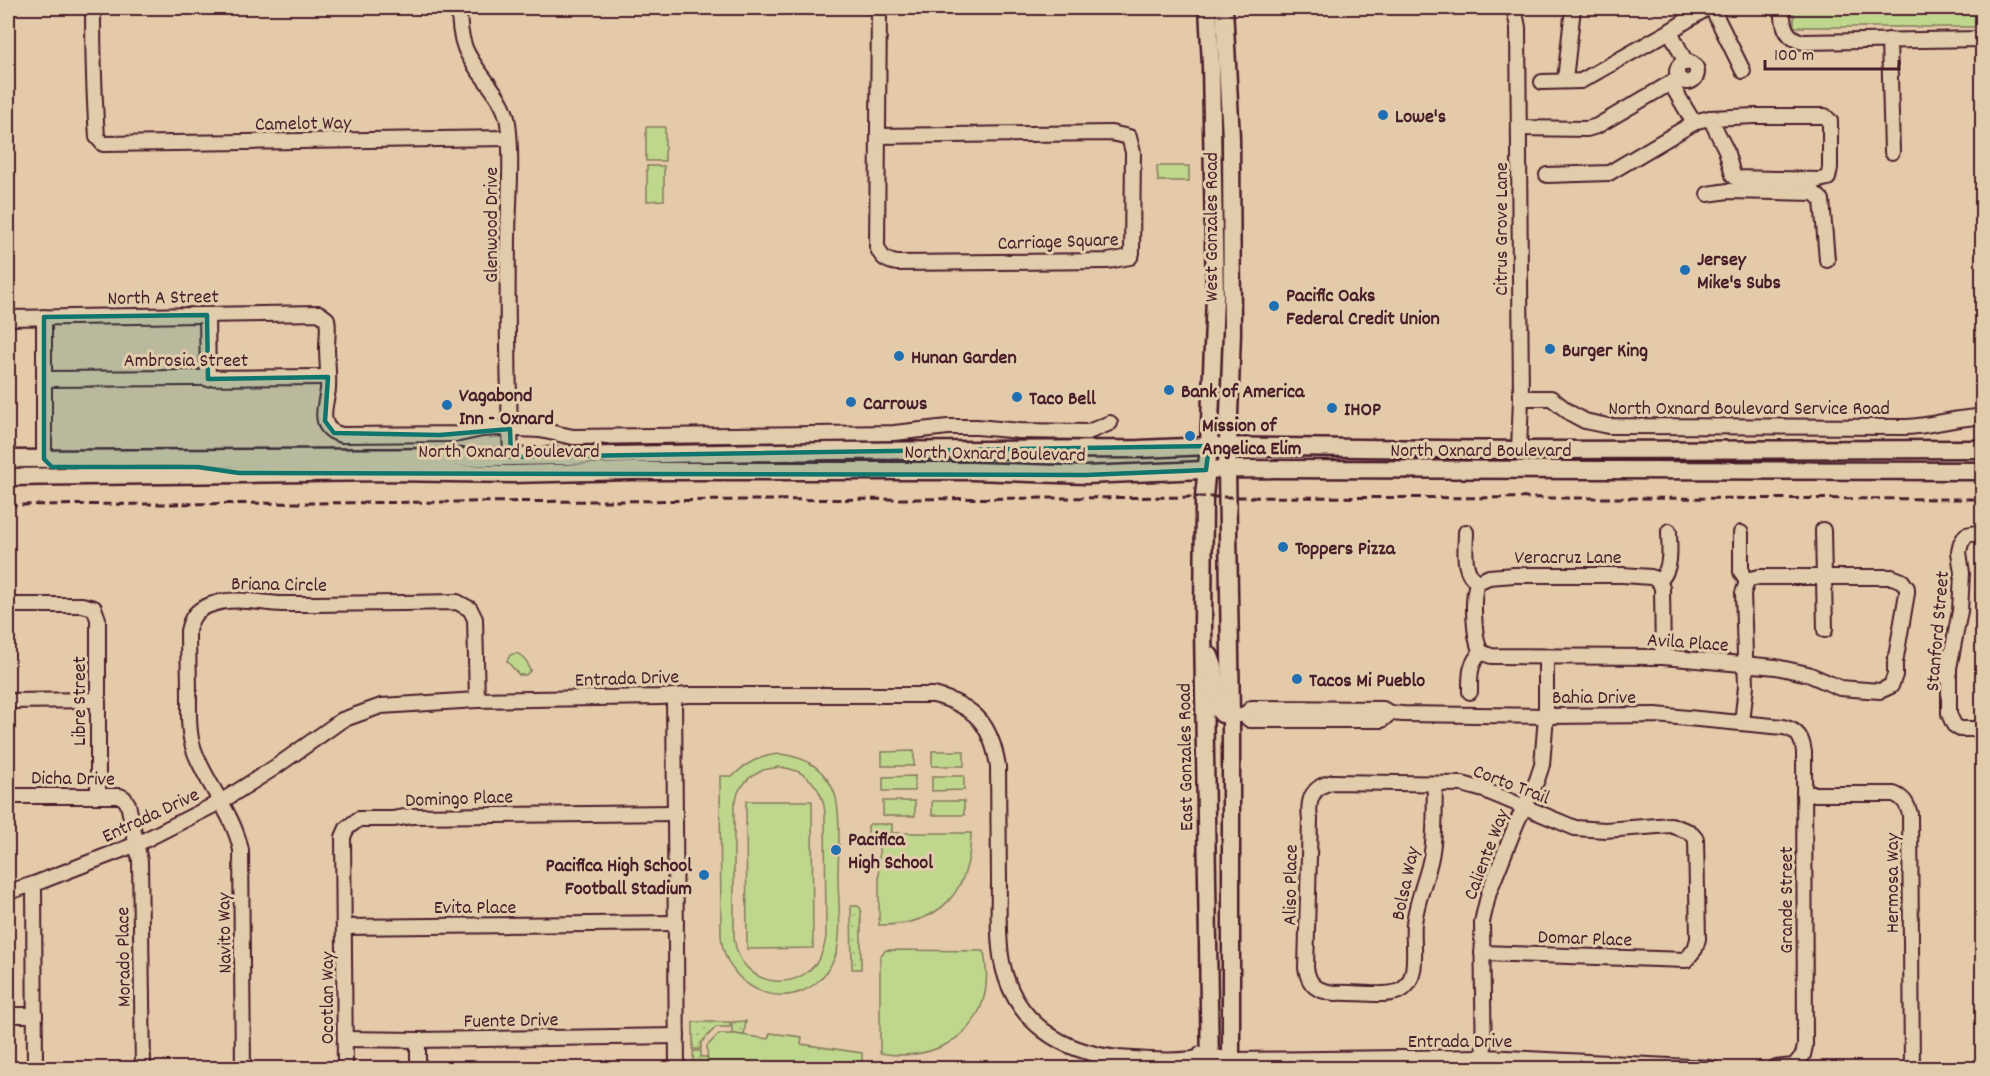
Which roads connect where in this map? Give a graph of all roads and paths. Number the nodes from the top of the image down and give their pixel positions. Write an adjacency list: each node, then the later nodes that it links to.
1 (93, 8): 22 (street, Camelot Way)
2 (459, 8): 22 (street, Glenwood Drive)
3 (879, 8): 21 (street, Carriage Square)
4 (1208, 8): 25 (main road, West Gonzales Road)
5 (1224, 8): 26 (main road, West Gonzales Road)
6 (1514, 8): 20 (street, Citrus Grove Lane)
7 (1573, 8): 15 (street)
8 (1707, 8): 11 (street)
9 (1712, 8): 14 (street)
10 (1783, 8): 13 (street)
11 (1670, 31): 15 (street); 16 (street)
12 (1983, 39): 13 (street)
13 (1889, 40): 23 (street)
14 (1743, 71)
15 (1565, 80): 17 (street)
16 (1675, 81): 19 (street); 20 (street)
17 (1542, 82)
18 (1710, 118): 18 (street); 19 (street)
19 (1694, 123): 24 (street)
20 (1519, 128): 35 (street, Citrus Grove Lane)
21 (878, 136): 21 (street, Carriage Square)
22 (509, 138): 38 (street, Glenwood Drive)
23 (1892, 152)
24 (1547, 175)
25 (1213, 193): 26 (main road); 39 (main road, West Gonzales Road)
26 (1231, 193): 40 (main road, West Gonzales Road)
27 (1708, 194): 28 (street)
28 (1827, 260)
29 (207, 315): 30 (street, North A Street); 32 (street, North A Street); 33 (street)
30 (44, 317): 31 (street, North A Street); 34 (street)
31 (8, 318)
32 (327, 377): 33 (street, Ambrosia Street); 38 (street)
33 (208, 379): 34 (street, Ambrosia Street)
34 (44, 380): 46 (street)
35 (1521, 398): 36 (street, North Oxnard Boulevard Service Road); 43 (street, Citrus Grove Lane)
36 (1983, 417)
37 (1110, 423): 38 (street)
38 (510, 429): 44 (street, Glenwood Drive)
39 (1209, 446): 40 (main road, North Oxnard Boulevard); 42 (main road, North Oxnard Boulevard); 49 (main road, East Gonzales Road)
40 (1228, 446): 43 (main road, North Oxnard Boulevard); 50 (main road)
41 (1983, 449): 43 (main road, North Oxnard Boulevard)
42 (959, 450): 44 (main road, North Oxnard Boulevard); 53 (main road)
43 (1519, 450): 51 (main road); 52 (main road)
44 (511, 456): 46 (main road, North Oxnard Boulevard); 56 (main road); 58 (main road)
45 (8, 459): 46 (main road, North Oxnard Boulevard)
46 (44, 459): 48 (main road); 57 (main road)
47 (1983, 460): 54 (main road)
48 (8, 469)
49 (1206, 470): 50 (main road, North Oxnard Boulevard); 53 (main road, North Oxnard Boulevard); 71 (main road, East Gonzales Road)
50 (1227, 470): 51 (main road, North Oxnard Boulevard); 83 (main road)
51 (1483, 470): 52 (main road, North Oxnard Boulevard)
52 (1564, 470): 54 (main road, North Oxnard Boulevard)
53 (943, 471): 56 (main road, North Oxnard Boulevard)
54 (1965, 471): 55 (main road, North Oxnard Boulevard)
55 (1983, 471)
56 (567, 472): 58 (main road, North Oxnard Boulevard)
57 (239, 473): 58 (main road, North Oxnard Boulevard); 59 (main road, North Oxnard Boulevard)
58 (482, 473)
59 (8, 477)
60 (1823, 530): 65 (street)
61 (1669, 531): 66 (street)
62 (1466, 532): 67 (street)
63 (1976, 532): 87 (street, Stanford Street)
64 (1741, 533): 68 (street)
65 (1824, 576): 68 (street); 70 (street); 75 (street, Avila Place)
66 (1659, 581): 67 (street, Veracruz Lane); 74 (street)
67 (1478, 582): 72 (street)
68 (1747, 582): 75 (street)
69 (8, 605): 78 (street, Libre Street)
70 (1825, 630)
71 (1203, 645): 83 (main road); 110 (main road, East Gonzales Road)
72 (1481, 652): 73 (street, Avila Place); 76 (street)
73 (1546, 657): 74 (street, Avila Place); 84 (street, Caliente Way)
74 (1663, 657): 75 (street, Avila Place)
75 (1746, 665): 86 (street)
76 (1470, 692)
77 (674, 696): 79 (street, Entrada Drive); 96 (street); 110 (street, Entrada Drive)
78 (98, 700): 80 (street); 92 (street, Libre Street)
79 (477, 700): 94 (street, Entrada Drive); 94 (street, Briana Circle)
80 (8, 701)
81 (1344, 709): 82 (street, Bahia Drive); 83 (street, Bahia Drive); 85 (street)
82 (1390, 713): 84 (street, Bahia Drive); 85 (street, Bahia Drive)
83 (1237, 715): 85 (street, Bahia Drive); 112 (main road)
84 (1546, 716): 86 (street, Bahia Drive); 95 (street, Caliente Way)
85 (1287, 719)
86 (1742, 723): 88 (street, Bahia Drive)
87 (1983, 729)
88 (1797, 732): 91 (street, Grande Street)
89 (1435, 784): 90 (street, Corto Trail); 95 (street, Corto Trail); 104 (street, Bolsa Way)
90 (1315, 790): 104 (street, Aliso Place)
91 (1804, 794): 122 (street, Grande Street); 123 (street, Hermosa Way)
92 (98, 795): 93 (street, Dicha Drive); 97 (street, Dicha Drive)
93 (8, 796)
94 (222, 801): 97 (street, Entrada Drive); 117 (street, Navito Way)
95 (1524, 808): 102 (street, Caliente Way); 103 (street, Corto Trail)
96 (675, 813): 100 (street); 101 (street, Domingo Place)
97 (137, 844): 98 (street, Entrada Drive); 116 (street, Morado Place)
98 (34, 885): 99 (street, Entrada Drive); 106 (street)
99 (8, 892)
100 (676, 924): 101 (street, Evita Place); 107 (street)
101 (345, 927): 108 (street, Ocotlan Way)
102 (1482, 953): 103 (street, Domar Place); 111 (street, Caliente Way)
103 (1686, 960)
104 (1309, 982)
105 (8, 1015): 106 (street)
106 (35, 1015): 115 (street)
107 (677, 1036): 109 (street, Fuente Drive); 120 (street)
108 (345, 1039): 109 (street, Fuente Drive); 118 (street, Ocotlan Way)
109 (418, 1040): 119 (street)
110 (1210, 1062): 112 (street, Entrada Drive)
111 (1484, 1063): 113 (street, Entrada Drive); 114 (street, Entrada Drive)
112 (1232, 1064): 113 (street, Entrada Drive)
113 (1380, 1064)
114 (1592, 1065): 121 (street, Entrada Drive)
115 (35, 1068)
116 (143, 1068)
117 (243, 1068)
118 (345, 1068)
119 (418, 1068)
120 (677, 1068)
121 (1711, 1068)
122 (1774, 1068)
123 (1912, 1068)

